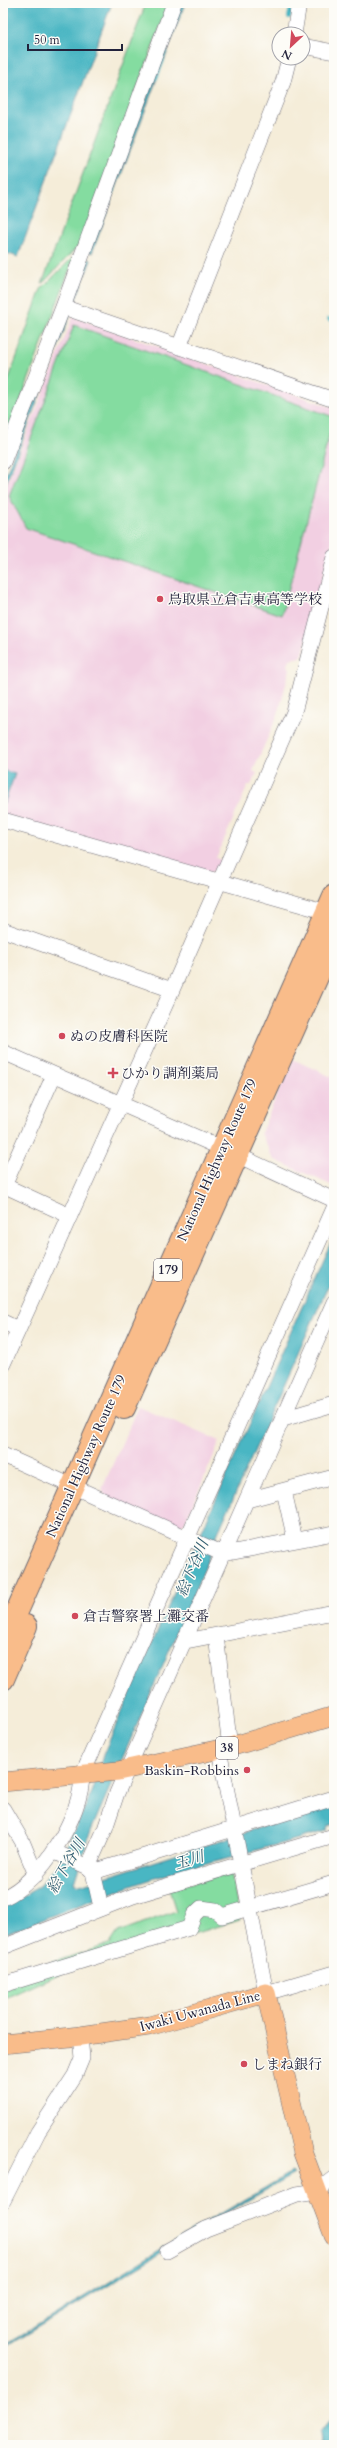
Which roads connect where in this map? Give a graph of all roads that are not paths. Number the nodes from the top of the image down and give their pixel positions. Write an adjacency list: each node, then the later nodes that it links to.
1 (174, 3): 7 (street)
2 (299, 3): 3 (street)
3 (295, 26)
4 (311, 48): 5 (street)
5 (334, 52)
6 (287, 66): 8 (street)
7 (63, 307): 8 (street); 10 (street)
8 (179, 348): 9 (street)
9 (334, 400)
10 (3, 462)
11 (334, 557): 13 (street)
12 (3, 820): 13 (street)
13 (220, 882): 14 (street); 17 (street)
14 (332, 907): 21 (highway, National Highway Route 179 / 179)
15 (3, 930): 17 (street)
16 (334, 939): 21 (highway, National Highway Route 179 / 179)
17 (172, 990): 20 (street)
18 (3, 1052): 19 (street)
19 (54, 1075): 20 (street); 22 (street)
20 (120, 1104): 21 (street); 25 (street)
21 (229, 1152): 23 (street); 34 (highway, National Highway Route 179 / 179)
22 (4, 1186): 25 (street)
23 (334, 1200)
24 (334, 1208): 38 (street)
25 (70, 1216): 28 (street)
26 (334, 1302): 31 (street)
27 (3, 1322): 28 (street)
28 (18, 1328): 29 (street)
29 (3, 1364)
30 (334, 1404): 31 (street)
31 (283, 1419): 36 (street)
32 (3, 1455): 34 (street)
33 (334, 1477): 35 (street)
34 (80, 1489): 38 (street); 44 (highway, National Highway Route 179 / 179); 45 (highway, National Highway Route 179 / 179)
35 (284, 1491): 36 (street); 39 (street)
36 (247, 1500): 40 (street)
37 (334, 1533): 39 (street)
38 (190, 1540): 40 (street); 49 (street)
39 (295, 1540): 40 (street)
40 (219, 1553): 43 (street)
41 (334, 1612): 42 (street)
42 (216, 1636): 43 (street); 47 (street)
43 (186, 1641): 48 (street)
44 (3, 1643)
45 (3, 1679)
46 (334, 1716): 47 (main road, 38)
47 (224, 1748): 48 (main road, 38); 53 (street)
48 (124, 1770): 49 (main road, 38); 57 (street)
49 (85, 1775): 50 (main road, 38); 55 (street)
50 (3, 1782)
51 (334, 1798): 53 (street)
52 (3, 1808): 58 (street)
53 (233, 1832): 56 (street); 57 (street)
54 (334, 1836): 56 (street)
55 (53, 1851): 57 (street); 58 (street)
56 (240, 1861): 61 (street); 62 (street)
57 (90, 1869): 61 (street)
58 (36, 1875): 60 (street)
59 (334, 1883): 62 (street)
60 (3, 1898)
61 (101, 1907): 63 (street)
62 (251, 1908): 65 (street); 66 (street)
63 (3, 1947)
64 (334, 1973): 66 (street)
65 (3, 1985)
66 (266, 1993): 67 (main road, Iwaki Uwanada Line); 70 (main road, Iwaki Uwanada Line)
67 (80, 2036): 68 (main road, Iwaki Uwanada Line); 71 (street)
68 (3, 2044)
69 (334, 2178): 70 (street)
70 (319, 2195): 72 (main road, Iwaki Uwanada Line); 73 (street)
71 (3, 2201)
72 (334, 2236)
73 (167, 2251)

